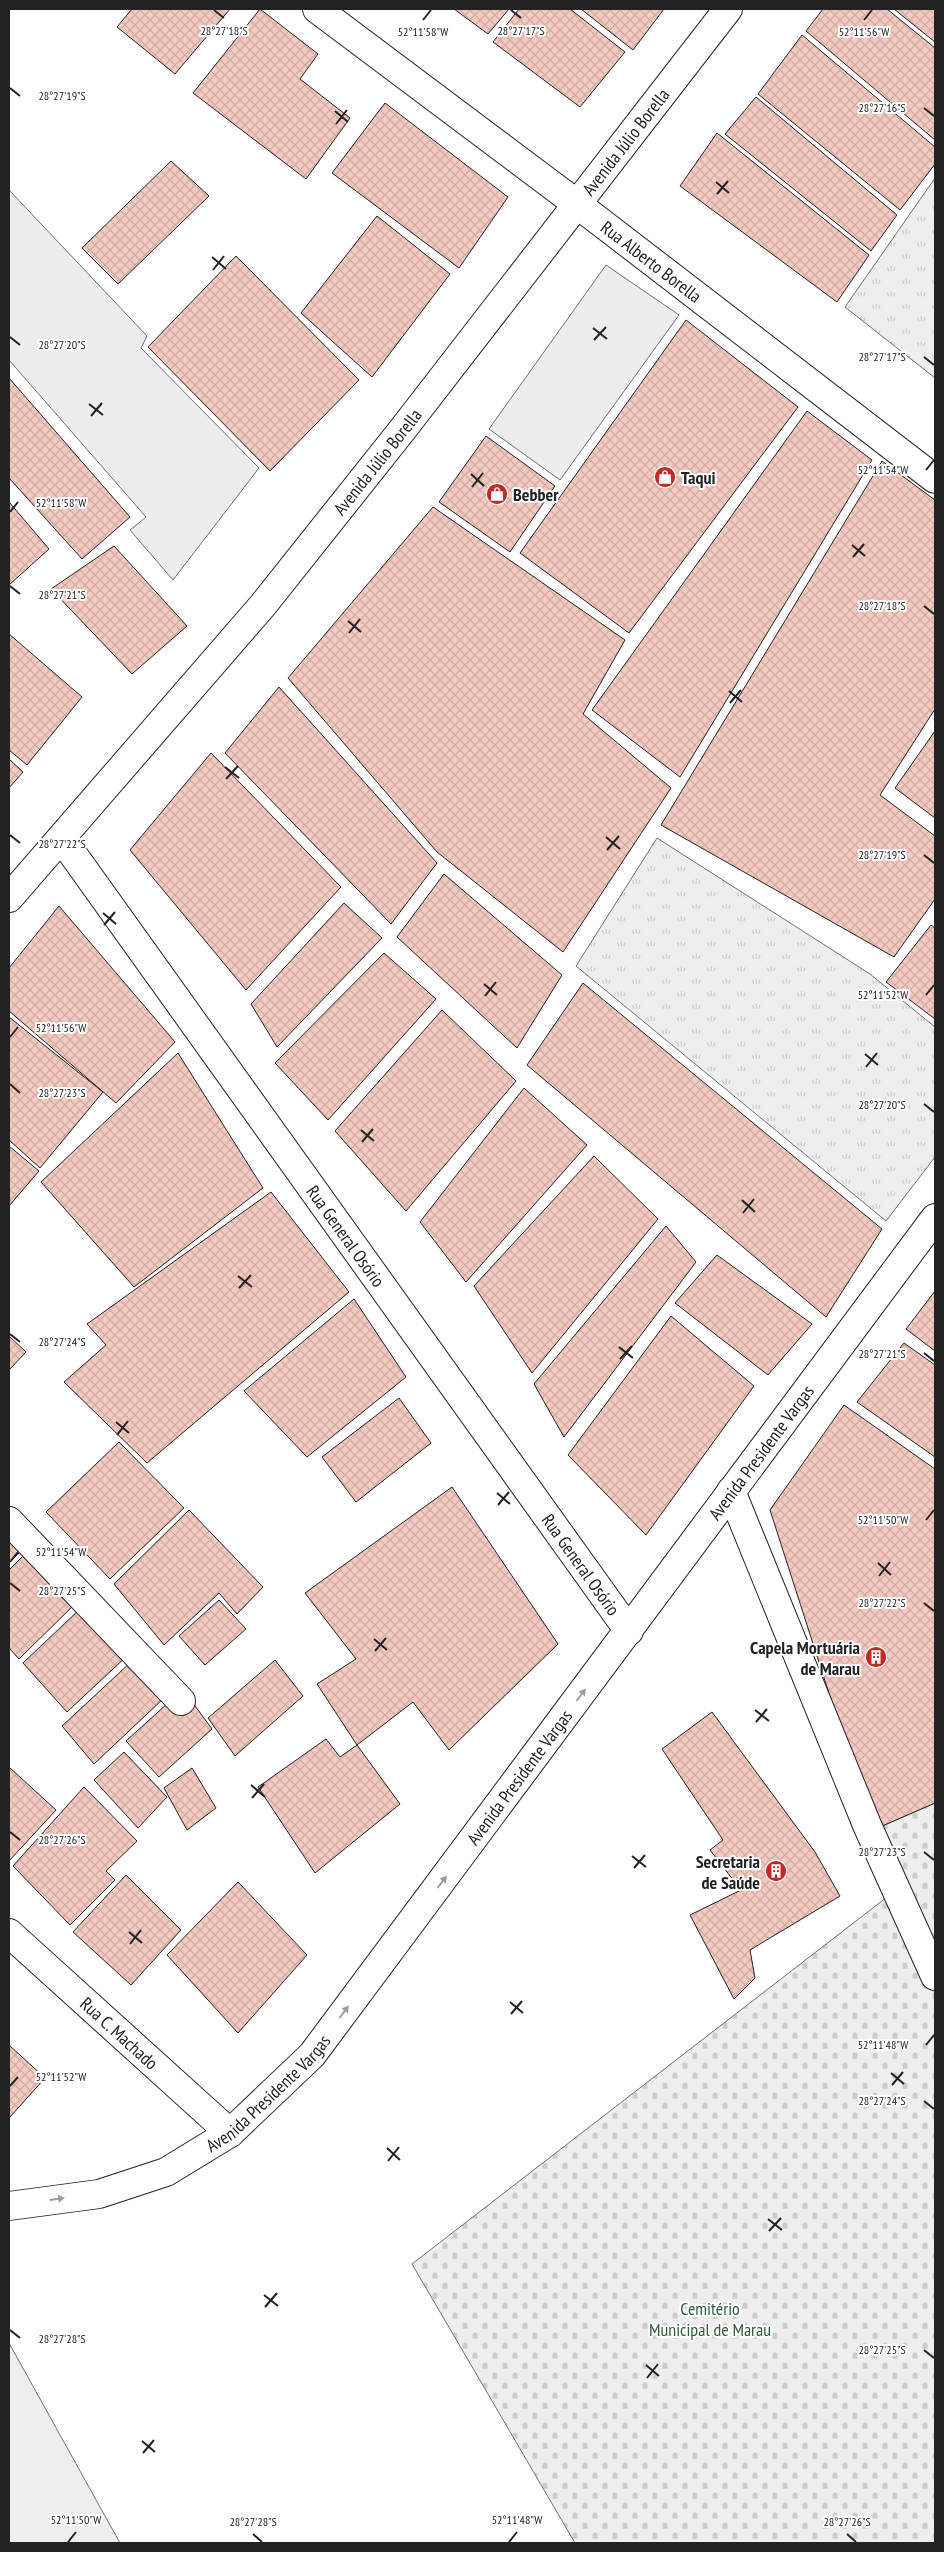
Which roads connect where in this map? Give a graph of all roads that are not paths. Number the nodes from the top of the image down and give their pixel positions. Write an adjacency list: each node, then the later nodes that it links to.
1 (317, 9): 3 (street, Rua Alberto Borella)
2 (728, 9): 3 (street, Avenida Júlio Borella)
3 (578, 204): 4 (street, Rua Alberto Borella); 5 (street, Avenida Júlio Borella)
4 (935, 479)
5 (62, 838): 6 (street, Avenida Júlio Borella); 10 (street, Rua General Osório)
6 (9, 898)
7 (935, 1218): 8 (street, Avenida Presidente Vargas)
8 (731, 1491): 10 (street, Avenida Presidente Vargas); 13 (street)
9 (9, 1522): 11 (street)
10 (629, 1632): 14 (street, Avenida Presidente Vargas, one-way to 10)
11 (181, 1701)
12 (9, 1933): 14 (street, Rua C. Machado)
13 (935, 1976)
14 (230, 2133): 15 (street, Avenida Presidente Vargas, one-way to 14)
15 (9, 2206)

